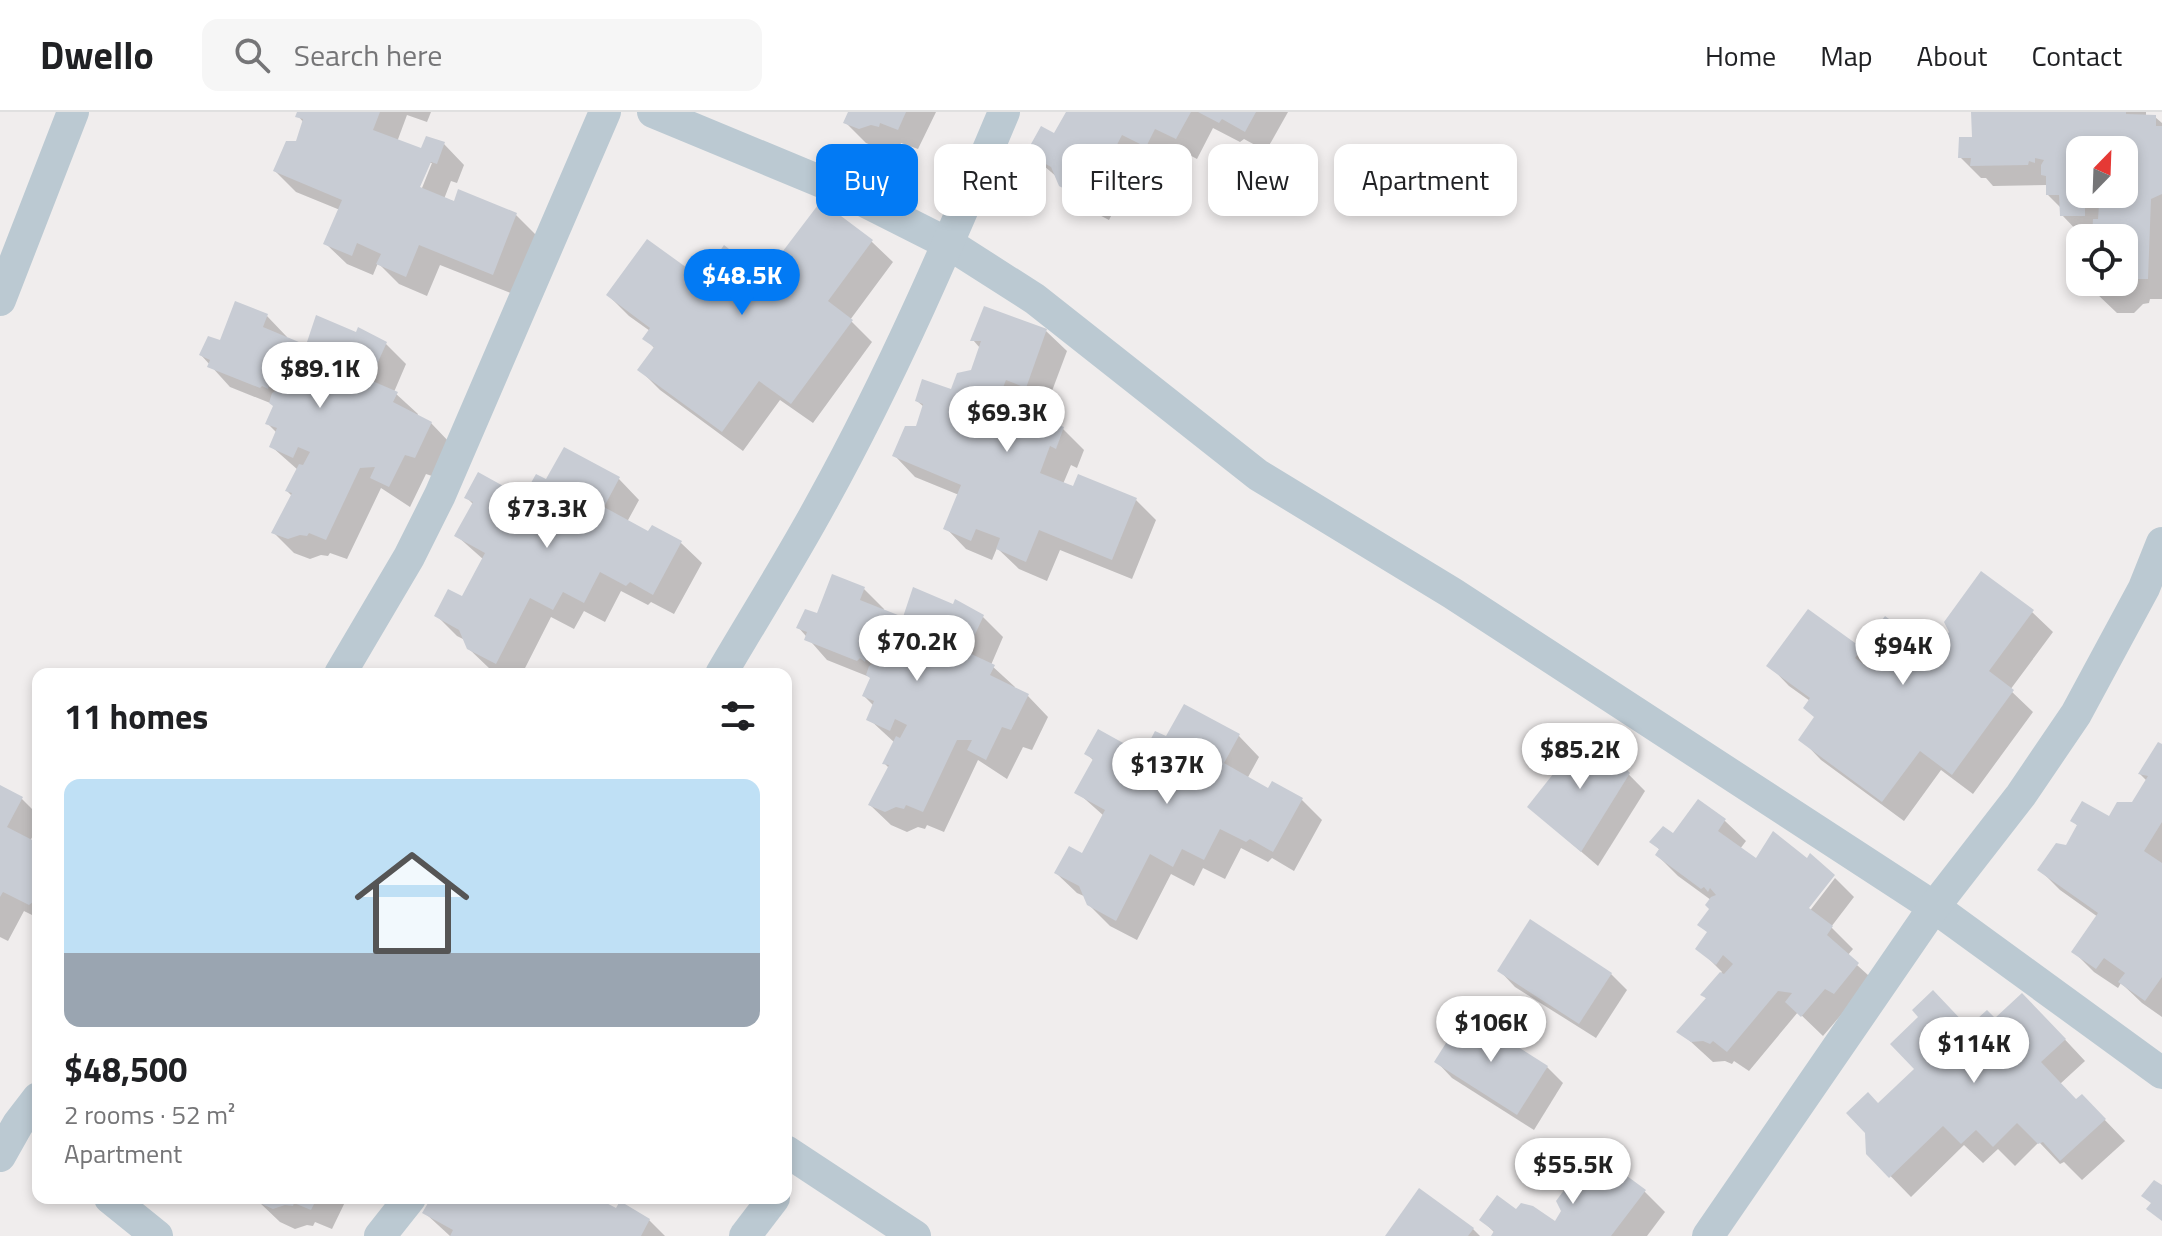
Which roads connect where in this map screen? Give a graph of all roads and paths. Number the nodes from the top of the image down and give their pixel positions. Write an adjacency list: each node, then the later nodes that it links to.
1 (73, 112): 6 (street)
2 (605, 112): 8 (street)
3 (653, 112): 5 (street)
4 (1004, 112): 5 (street)
5 (949, 244): 9 (street); 10 (street)
6 (0, 300)
7 (2162, 543): 10 (street)
8 (344, 668)
9 (725, 668)
10 (1934, 907): 11 (street); 22 (street)
11 (2162, 1073)
12 (28, 1132): 13 (street)
13 (0, 1156)
14 (792, 1166): 21 (street)
15 (117, 1204): 18 (street)
16 (405, 1204): 19 (street)
17 (769, 1204): 20 (street)
18 (157, 1236)
19 (380, 1236)
20 (745, 1236)
21 (915, 1236)
22 (1708, 1236)

